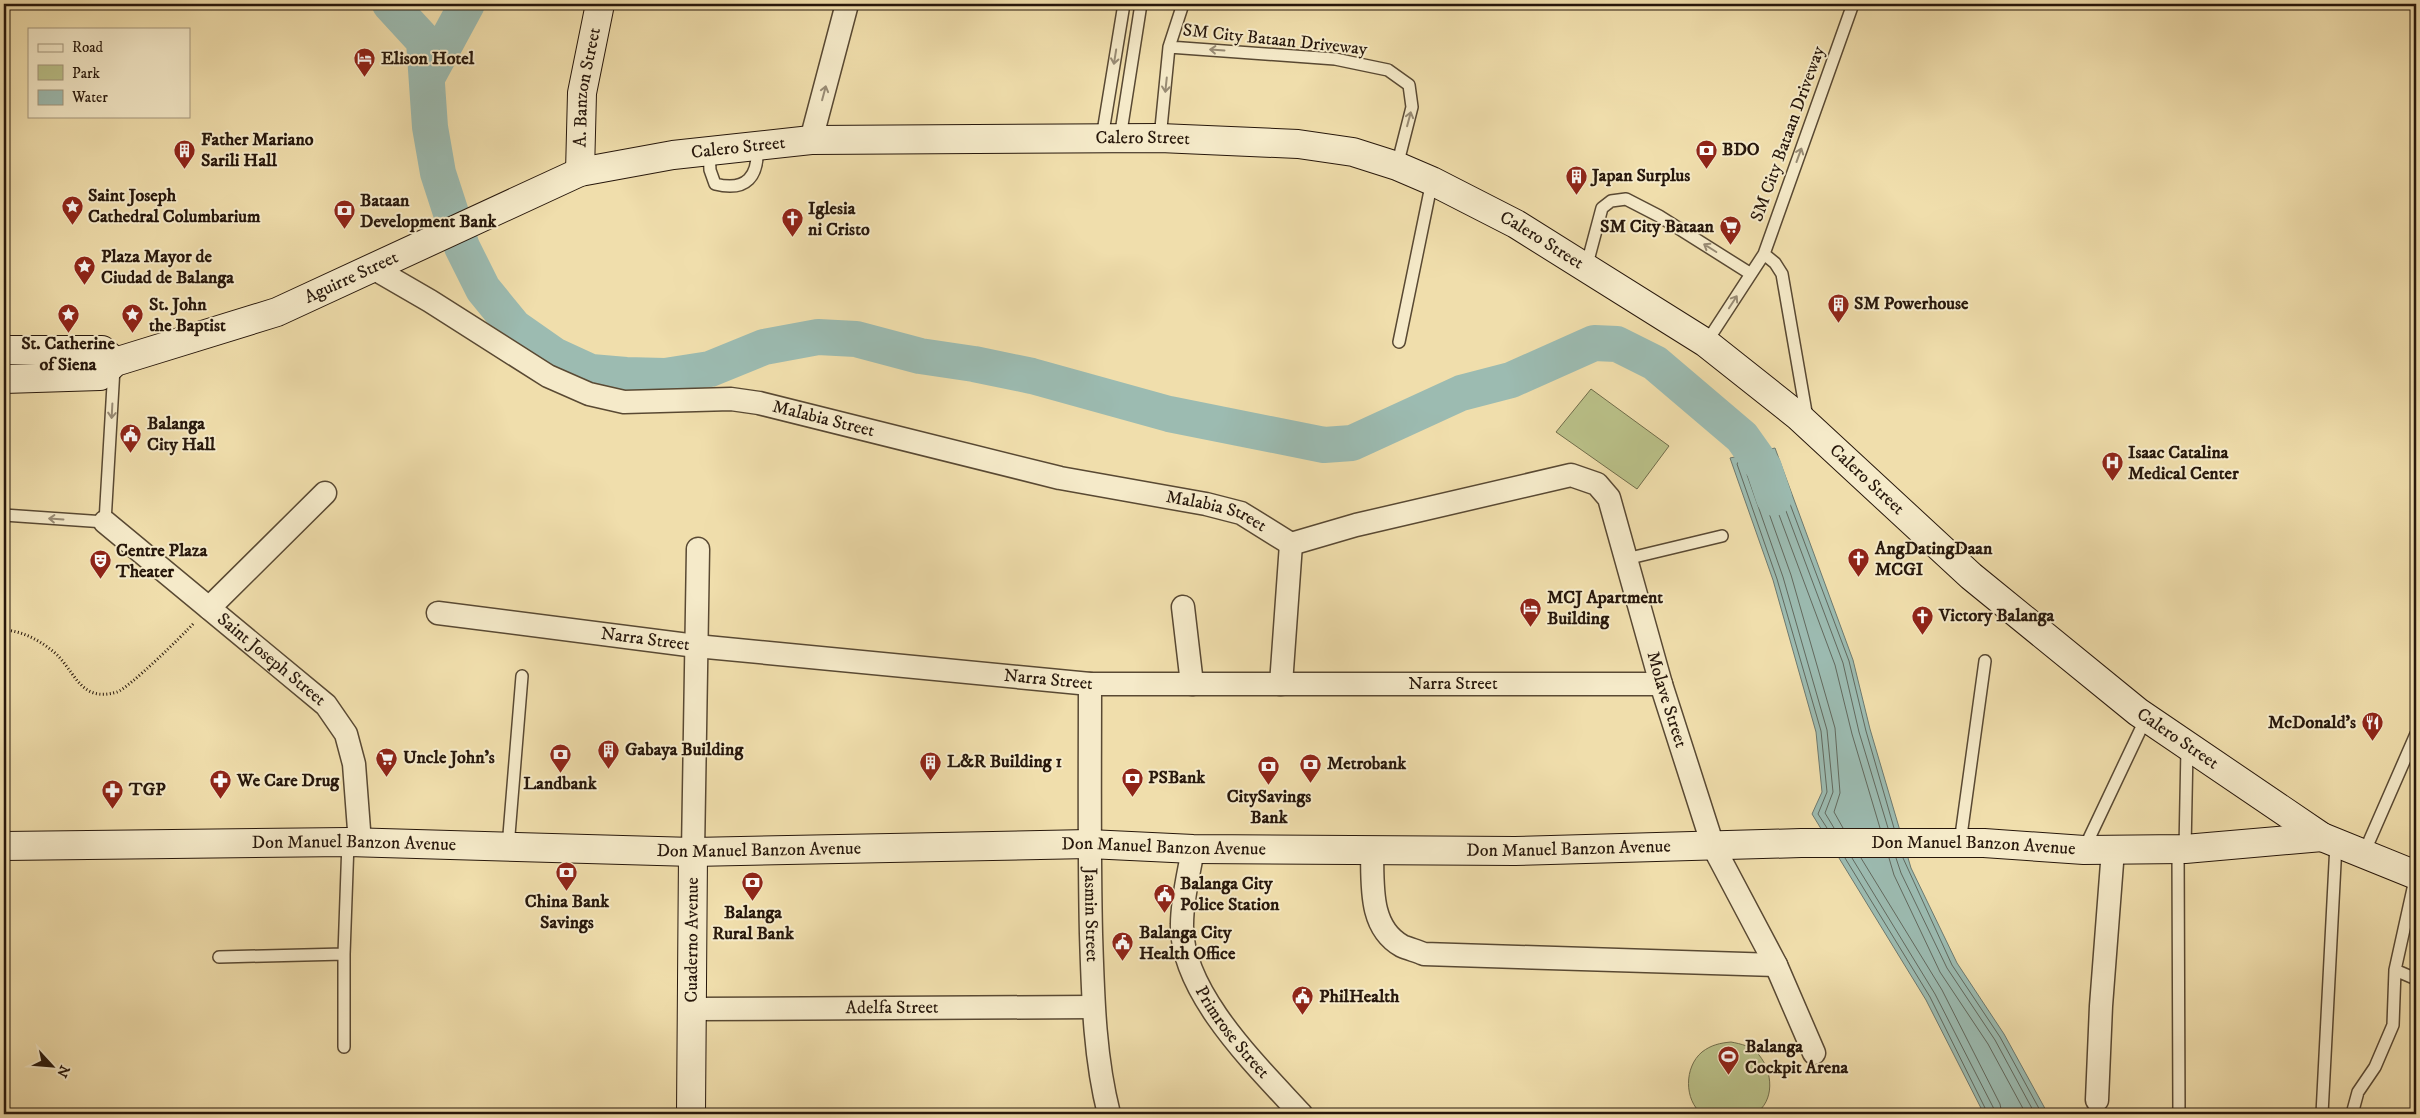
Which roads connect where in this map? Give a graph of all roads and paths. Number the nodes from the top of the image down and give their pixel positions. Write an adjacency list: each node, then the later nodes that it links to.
1 (600, 4): 14 (main road, A. Banzon Street)
2 (847, 4): 10 (street, one-way to 2)
3 (1124, 4): 8 (lane, one-way to 8)
4 (1142, 4): 8 (lane)
5 (1183, 4): 7 (lane, SM City Bataan Driveway)
6 (1853, 4): 16 (lane, SM City Bataan Driveway, one-way to 6)
7 (1169, 47): 9 (lane, SM City Bataan Driveway, one-way to 9); 13 (lane, SM City Bataan Driveway, one-way to 7)
8 (1111, 138): 9 (main road, Calero Street); 10 (main road, Calero Street)
9 (1160, 138): 13 (main road, Calero Street)
10 (812, 140): 11 (main road, Calero Street)
11 (757, 146): 12 (main road, Calero Street); 12 (lane)
12 (709, 151): 14 (main road, Calero Street)
13 (1397, 166): 15 (main road, Calero Street)
14 (580, 172): 17 (main road, Aguirre Street)
15 (1432, 181): 18 (main road, Calero Street); 20 (lane)
16 (1764, 254): 19 (lane, SM City Bataan Driveway); 25 (lane)
17 (373, 268): 23 (main road, Aguirre Street); 30 (street, Malabia Street)
18 (1586, 268): 19 (lane, one-way to 18); 21 (main road, Calero Street)
19 (1751, 274): 21 (lane, SM City Bataan Driveway, one-way to 19)
20 (1399, 342)
21 (1706, 343): 25 (main road, Calero Street)
22 (4, 350): 23 (main road)
23 (115, 362): 24 (main road, Aguirre Street); 28 (lane, one-way to 28)
24 (4, 378)
25 (1808, 426): 44 (main road, Calero Street)
26 (325, 493): 34 (street)
27 (4, 515): 28 (lane, one-way to 27)
28 (105, 522): 34 (street, Saint Joseph Street)
29 (1722, 536): 32 (lane)
30 (1291, 544): 32 (street, Molave Street); 42 (street)
31 (698, 549): 37 (street, Cuaderno Avenue)
32 (1626, 559): 43 (street, Molave Street)
33 (1183, 607): 41 (street)
34 (209, 608): 36 (path); 48 (street, Saint Joseph Street)
35 (438, 613): 37 (street, Narra Street)
36 (4, 630)
37 (696, 646): 40 (street, Narra Street); 59 (street, Cuaderno Avenue)
38 (1985, 661): 50 (lane)
39 (522, 676): 53 (lane)
40 (1090, 684): 41 (street, Narra Street); 49 (street, Jasmin Street)
41 (1192, 684): 42 (street, Narra Street)
42 (1281, 684): 43 (street, Narra Street)
43 (1661, 684): 52 (street, Molave Street)
44 (2146, 718): 46 (main road, Calero Street); 57 (lane)
45 (2416, 734): 60 (lane)
46 (2187, 746): 47 (main road, Calero Street); 55 (lane)
47 (2329, 840): 55 (main road, Don Manuel Banzon Avenue); 60 (main road, Calero Street); 76 (lane)
48 (354, 842): 51 (main road, Don Manuel Banzon Avenue); 53 (main road, Don Manuel Banzon Avenue); 62 (lane)
49 (1089, 844): 54 (main road, Don Manuel Banzon Avenue); 59 (main road, Don Manuel Banzon Avenue); 67 (street, Jasmin Street)
50 (1960, 844): 52 (main road, Don Manuel Banzon Avenue); 57 (main road, Don Manuel Banzon Avenue)
51 (4, 846)
52 (1713, 846): 56 (main road, Don Manuel Banzon Avenue); 64 (street, Molave Street)
53 (508, 847): 59 (main road, Don Manuel Banzon Avenue)
54 (1193, 849): 56 (main road, Don Manuel Banzon Avenue); 74 (street, Primrose Street)
55 (2182, 849): 58 (main road, Don Manuel Banzon Avenue); 75 (lane)
56 (1372, 850): 64 (street)
57 (2084, 850): 58 (main road, Don Manuel Banzon Avenue)
58 (2113, 850): 71 (street)
59 (692, 852): 68 (main road, Cuaderno Avenue)
60 (2363, 855): 61 (main road, Calero Street)
61 (2416, 875): 65 (lane)
62 (344, 954): 63 (lane); 69 (lane)
63 (219, 957)
64 (1776, 965): 70 (street, Molave Street)
65 (2395, 970): 66 (lane); 77 (lane)
66 (2416, 979)
67 (1093, 1007): 68 (street, Adelfa Street); 73 (street, Jasmin Street)
68 (692, 1009): 72 (main road, Cuaderno Avenue)
69 (344, 1047)
70 (1814, 1053)
71 (2097, 1100)
72 (691, 1114)
73 (1108, 1114)
74 (1300, 1114)
75 (2179, 1114)
76 (2322, 1114)
77 (2352, 1114)

